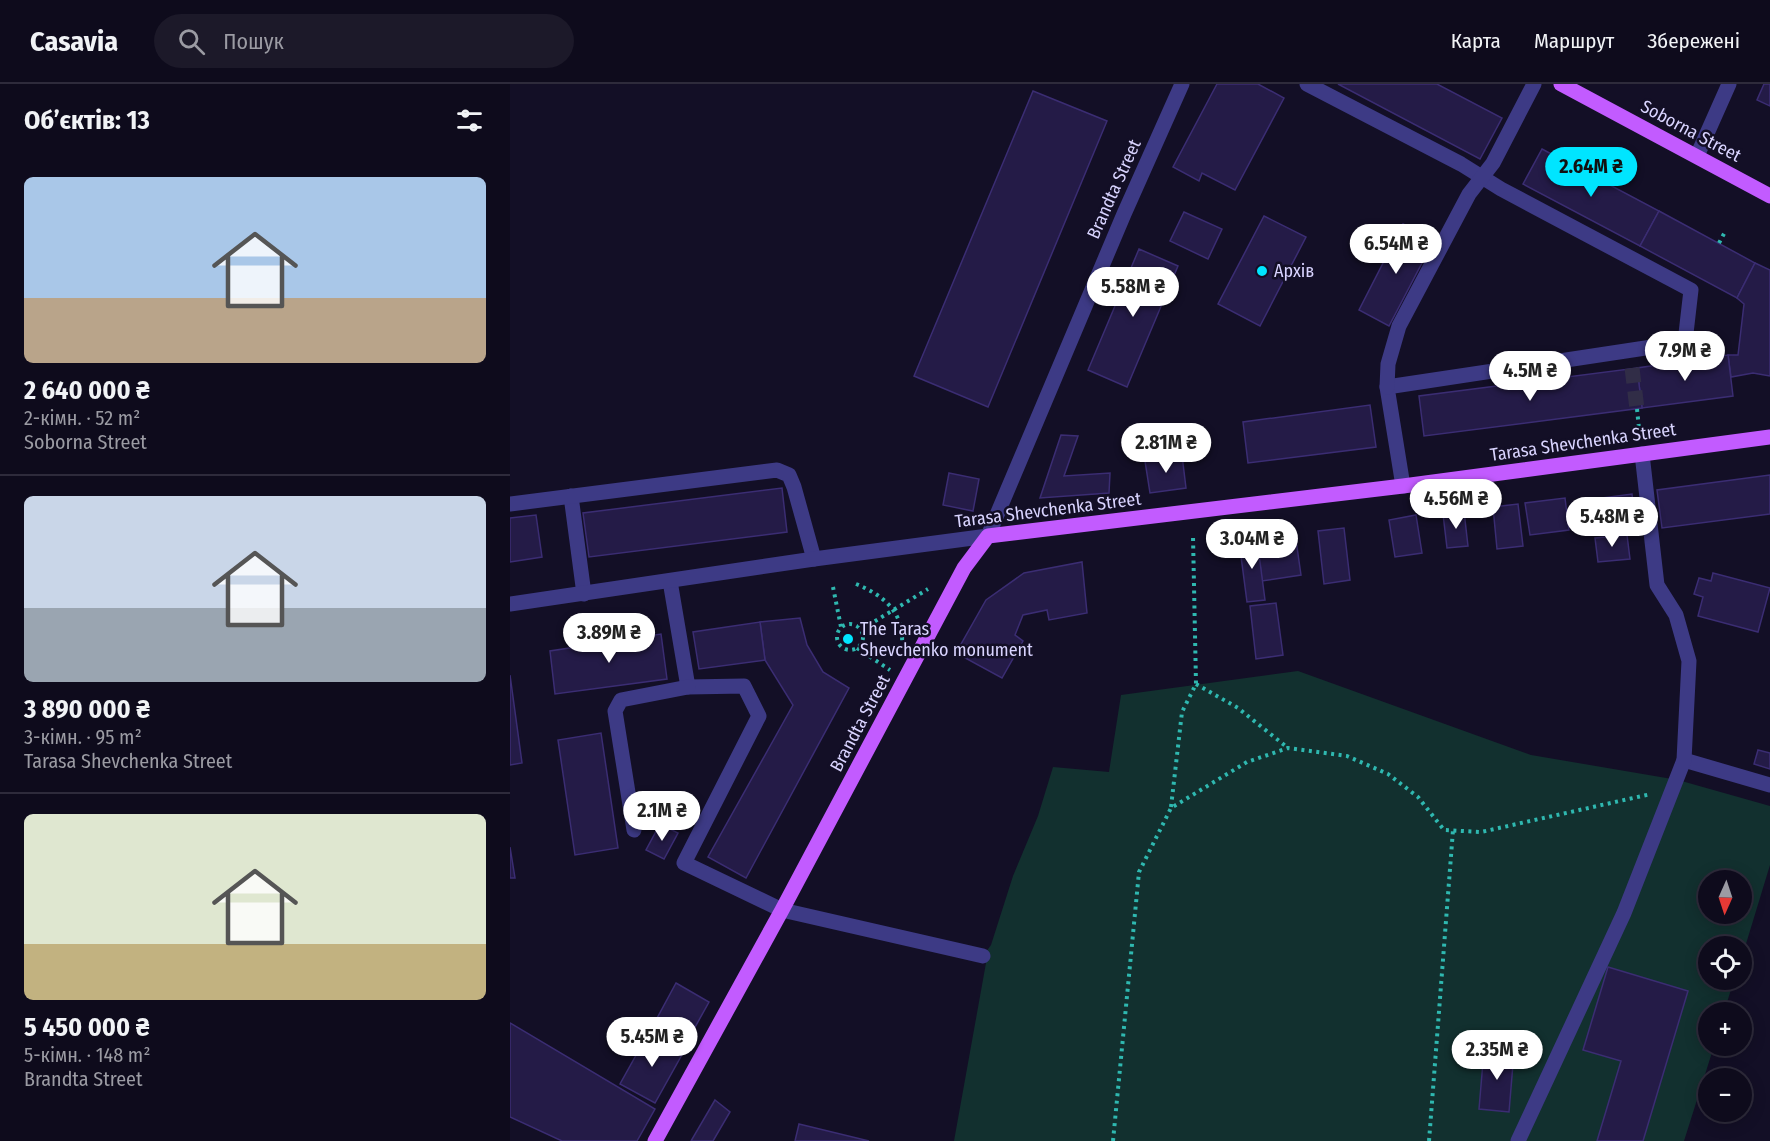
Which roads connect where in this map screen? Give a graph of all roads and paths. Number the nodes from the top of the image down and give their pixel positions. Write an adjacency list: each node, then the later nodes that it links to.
1 (1182, 84): 18 (street, Brandta Street)
2 (1307, 84): 7 (street)
3 (1534, 84): 7 (street)
4 (1561, 84): 6 (main road, Soborna Street)
5 (1729, 84): 6 (street)
6 (1697, 156): 8 (main road, Soborna Street)
7 (1482, 178): 11 (street); 11 (street)
8 (1770, 196)
9 (1726, 230): 10 (path)
10 (1719, 243)
11 (1387, 387): 15 (street)
12 (1637, 409): 14 (path)
13 (1770, 437): 14 (main road, Tarasa Shevchenka Street)
14 (1642, 454): 15 (main road, Tarasa Shevchenka Street); 36 (street)
15 (1403, 486): 18 (main road, Tarasa Shevchenka Street)
16 (571, 496): 17 (street); 20 (street); 25 (street)
17 (510, 504)
18 (988, 536): 20 (street, Tarasa Shevchenka Street); 42 (main road, Brandta Street)
19 (1193, 536): 33 (path)
20 (814, 559): 21 (street, Tarasa Shevchenka Street)
21 (670, 581): 25 (street, Tarasa Shevchenka Street); 34 (street)
22 (856, 584): 27 (path)
23 (832, 587): 28 (path)
24 (928, 589): 27 (path)
25 (584, 594): 26 (street, Tarasa Shevchenka Street)
26 (510, 604)
27 (894, 609): 29 (path); 31 (path)
28 (841, 627): 29 (path); 30 (path)
29 (862, 629): 30 (path)
30 (856, 648): 32 (path)
31 (901, 653)
32 (891, 670)
33 (1196, 684): 35 (path); 39 (path)
34 (688, 687): 40 (street); 42 (street)
35 (1288, 748): 39 (path); 41 (path)
36 (1684, 760): 37 (street); 38 (street)
37 (1678, 780): 41 (path); 47 (street)
38 (1770, 785)
39 (1171, 808): 45 (path)
40 (634, 830)
41 (1454, 830): 46 (path)
42 (782, 910): 43 (street); 44 (main road, Brandta Street)
43 (983, 956)
44 (655, 1141)
45 (1113, 1141)
46 (1429, 1141)
47 (1518, 1141)

